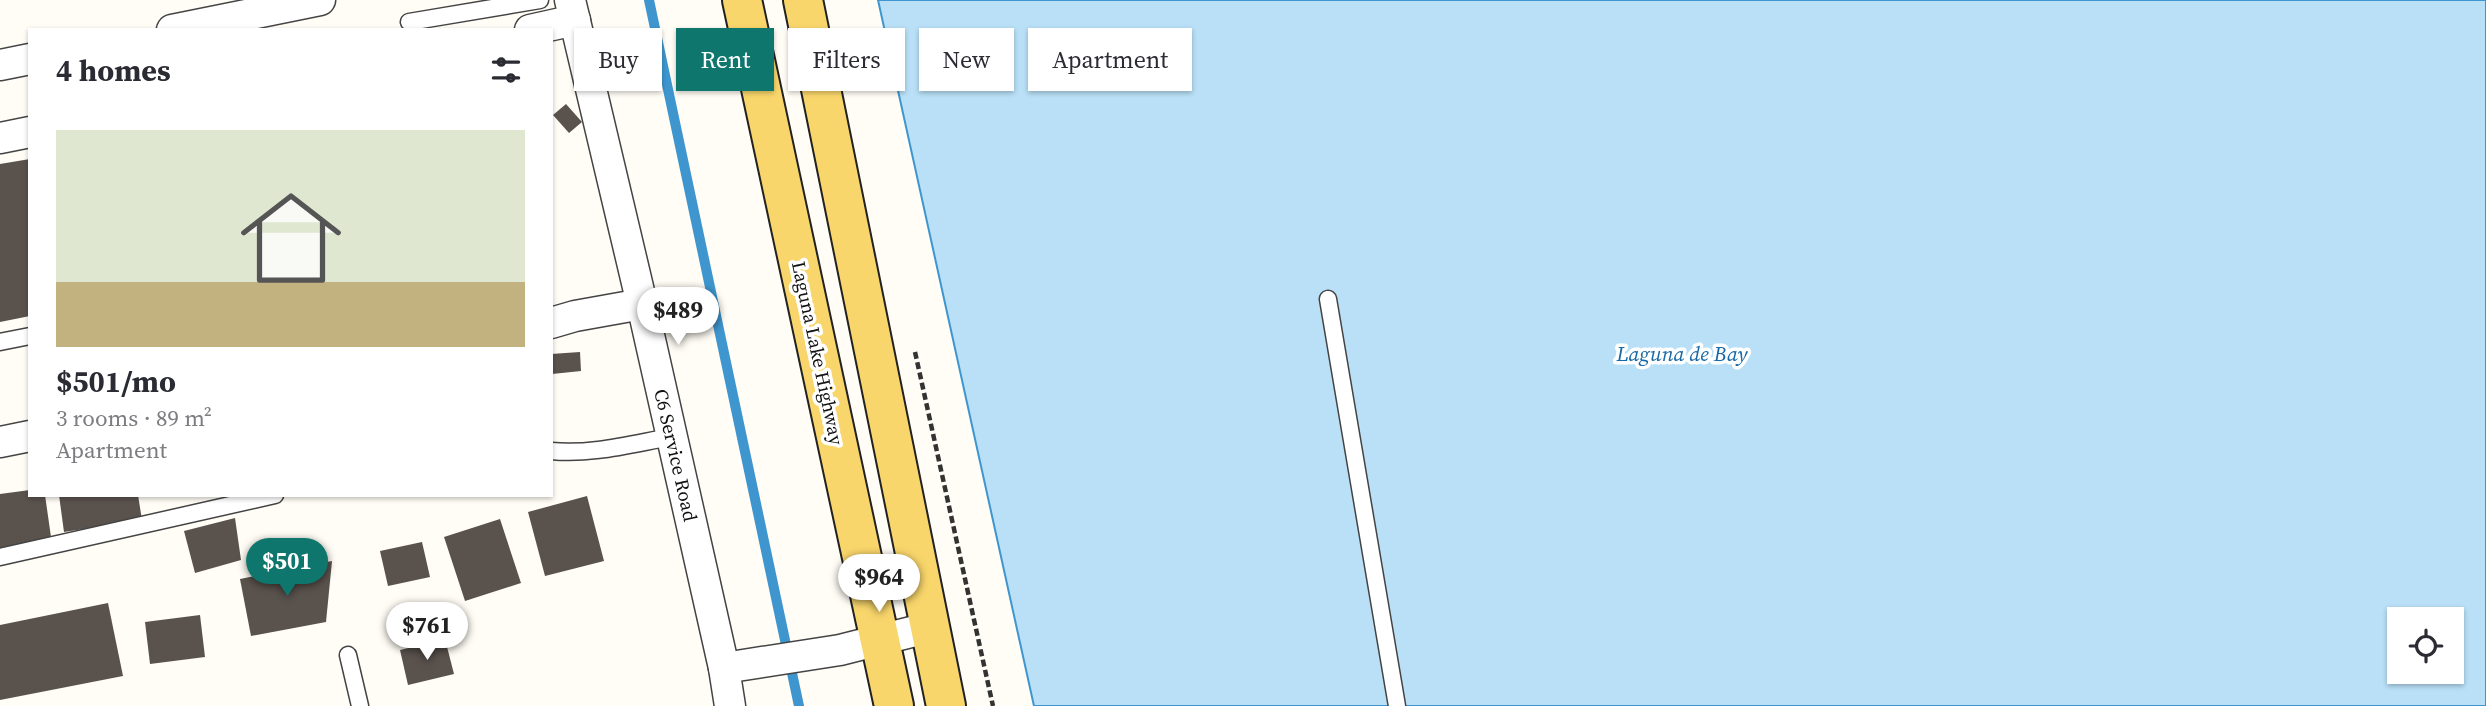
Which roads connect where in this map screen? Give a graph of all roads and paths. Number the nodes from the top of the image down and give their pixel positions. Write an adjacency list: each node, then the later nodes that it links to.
1 (320, 0): 7 (street)
2 (540, 0): 6 (lane)
3 (742, 0): 25 (main road, Laguna Lake Highway)
4 (803, 0): 24 (main road)
5 (573, 10): 8 (street); 14 (street, C6 Service Road)
6 (409, 22)
7 (182, 28)
8 (534, 28)
9 (28, 59): 10 (street)
10 (0, 65)
11 (28, 132): 12 (street)
12 (0, 138)
13 (1328, 299): 32 (lane)
14 (642, 304): 15 (street); 19 (street, C6 Service Road)
15 (553, 322)
16 (28, 336): 17 (lane)
17 (0, 342)
18 (28, 436): 20 (street)
19 (671, 437): 21 (lane); 27 (street, C6 Service Road)
20 (0, 442)
21 (553, 451)
22 (266, 497): 23 (lane)
23 (0, 557)
24 (931, 627): 25 (street); 31 (main road)
25 (880, 640): 27 (street); 30 (main road, Laguna Lake Highway)
26 (348, 655): 28 (lane)
27 (736, 666): 29 (street, C6 Service Road)
28 (360, 706)
29 (730, 706)
30 (894, 706)
31 (946, 706)
32 (1397, 706)

